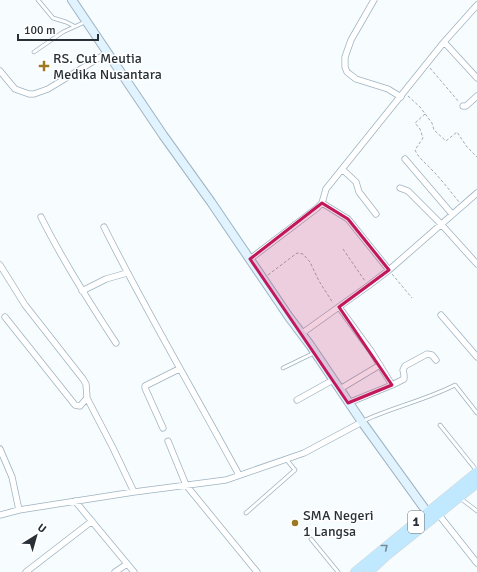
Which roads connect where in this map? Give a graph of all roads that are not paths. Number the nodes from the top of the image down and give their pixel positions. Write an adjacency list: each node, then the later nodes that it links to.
1 (38, 0): 6 (lane)
2 (72, 0): 5 (street)
3 (374, 0): 12 (street)
4 (477, 5): 7 (street)
5 (87, 21): 6 (lane); 9 (street)
6 (74, 26): 8 (lane)
7 (444, 42): 11 (street); 12 (street)
8 (34, 52)
9 (107, 53): 10 (street); 25 (street)
10 (0, 72)
11 (477, 78)
12 (403, 95): 16 (street)
13 (477, 96): 14 (street)
14 (463, 106)
15 (405, 159): 21 (street)
16 (342, 169): 19 (street); 20 (street)
17 (400, 188): 23 (street)
18 (477, 193): 21 (street)
19 (322, 203): 25 (street); 28 (street)
20 (376, 214)
21 (452, 214): 23 (street)
22 (41, 217): 30 (street)
23 (441, 224): 26 (street); 28 (street)
24 (104, 227): 29 (street)
25 (250, 259): 34 (street)
26 (477, 264)
27 (0, 265): 45 (street)
28 (389, 270): 31 (street)
29 (127, 273): 30 (street); 41 (street)
30 (82, 291): 35 (street)
31 (338, 308): 34 (street); 39 (street)
32 (441, 315): 37 (street)
33 (5, 317): 45 (street)
34 (301, 334): 36 (street)
35 (116, 343)
36 (315, 353): 40 (lane); 42 (street)
37 (477, 357)
38 (436, 360): 43 (street)
39 (380, 365): 43 (street); 44 (street)
40 (283, 368)
41 (179, 369): 51 (street); 56 (street)
42 (333, 380): 44 (street); 46 (street)
43 (392, 385): 47 (street)
44 (340, 389): 47 (street)
45 (86, 398): 59 (street)
46 (297, 400)
47 (348, 403): 49 (street)
48 (477, 413): 49 (lane)
49 (362, 422): 54 (street); 64 (street)
50 (440, 425): 55 (lane)
51 (163, 428)
52 (168, 441): 58 (street)
53 (0, 449): 62 (street)
54 (286, 459): 56 (street); 65 (lane)
55 (477, 471): 64 (main road, 1)
56 (239, 475): 58 (street)
57 (477, 483): 60 (main road, 1)
58 (186, 485): 59 (street); 75 (street)
59 (134, 492): 61 (street)
60 (460, 498): 63 (lane); 67 (main road, 1)
61 (75, 502): 62 (street); 68 (street)
62 (19, 510): 66 (street)
63 (477, 511)
64 (427, 512): 77 (main road, 1, one-way to 64)
65 (246, 513)
66 (0, 515)
67 (439, 515): 70 (street); 78 (main road, 1)
68 (92, 521): 71 (street); 72 (street)
69 (311, 539): 76 (lane)
70 (477, 562)
71 (127, 564): 73 (street); 74 (street)
72 (26, 572)
73 (115, 572)
74 (134, 572)
75 (257, 572)
76 (338, 572)
77 (355, 572)
78 (369, 572)

